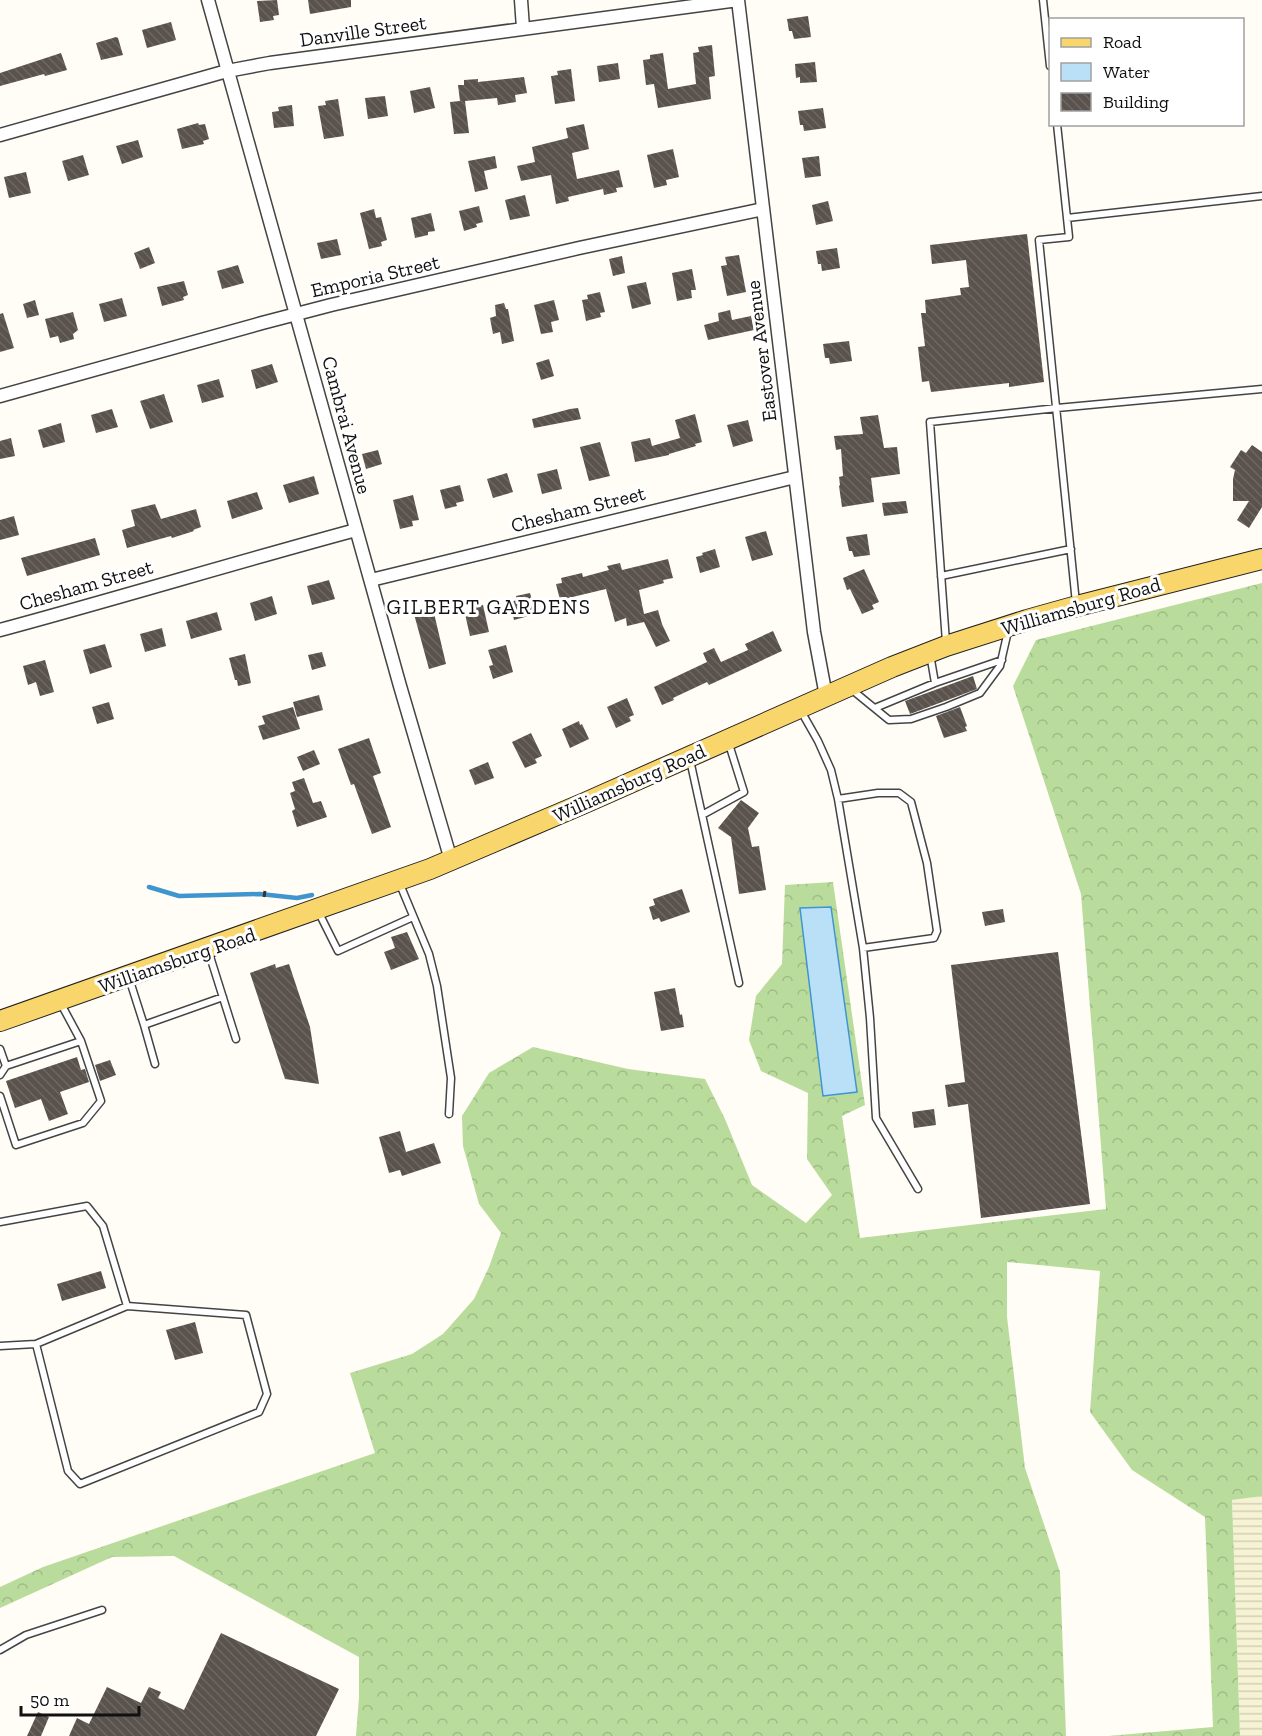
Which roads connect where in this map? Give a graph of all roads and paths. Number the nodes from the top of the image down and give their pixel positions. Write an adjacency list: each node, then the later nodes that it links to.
1 (208, 0): 7 (street, Cambrai Avenue)
2 (521, 0): 5 (street)
3 (738, 0): 5 (street, Danville Street); 11 (street, Eastover Avenue)
4 (1043, 0): 6 (lane)
5 (524, 28): 7 (street, Danville Street)
6 (1049, 57)
7 (227, 71): 9 (street, Danville Street); 13 (street, Cambrai Avenue)
8 (1057, 126): 12 (lane)
9 (0, 135)
10 (1262, 195): 12 (lane)
11 (763, 209): 13 (street, Emporia Street); 17 (street, Eastover Avenue)
12 (1067, 218): 16 (lane)
13 (296, 314): 15 (street, Emporia Street); 18 (street, Cambrai Avenue)
14 (1262, 389): 16 (lane)
15 (0, 396)
16 (1057, 408): 19 (lane); 21 (lane)
17 (795, 477): 22 (street, Chesham Street); 30 (street, Eastover Avenue)
18 (356, 530): 22 (street, Cambrai Avenue); 25 (street, Chesham Street)
19 (1071, 549): 21 (lane); 23 (lane)
20 (1262, 559): 23 (main road, Williamsburg Road)
21 (941, 576): 26 (lane)
22 (371, 580): 37 (street, Cambrai Avenue)
23 (1077, 606): 24 (main road, Williamsburg Road)
24 (1009, 626): 26 (main road, Williamsburg Road); 27 (lane)
25 (0, 630)
26 (938, 650): 28 (lane); 29 (main road, Williamsburg Road)
27 (1002, 660): 28 (lane); 32 (lane)
28 (935, 683): 32 (lane)
29 (848, 687): 30 (main road, Williamsburg Road); 32 (lane)
30 (826, 696): 31 (main road, Williamsburg Road)
31 (800, 708): 33 (main road, Williamsburg Road); 35 (lane)
32 (875, 708)
33 (728, 740): 34 (main road, Williamsburg Road); 36 (lane)
34 (689, 757): 36 (lane); 37 (main road, Williamsburg Road)
35 (838, 799): 43 (lane); 43 (lane)
36 (702, 815): 46 (lane)
37 (451, 860): 38 (main road, Williamsburg Road)
38 (399, 882): 41 (main road, Williamsburg Road); 42 (lane)
39 (265, 891): 40 (path)
40 (264, 897)
41 (318, 910): 42 (lane); 44 (main road, Williamsburg Road)
42 (413, 917): 58 (lane)
43 (863, 948): 59 (lane)
44 (207, 949): 45 (main road, Williamsburg Road); 47 (lane)
45 (129, 977): 48 (main road, Williamsburg Road); 50 (lane)
46 (739, 983)
47 (223, 997): 50 (lane); 51 (lane)
48 (59, 1001): 49 (main road, Williamsburg Road); 52 (lane)
49 (0, 1021)
50 (144, 1025): 54 (lane)
51 (236, 1039)
52 (81, 1041): 55 (lane); 57 (lane)
53 (0, 1049): 55 (lane)
54 (155, 1064)
55 (6, 1066): 56 (lane)
56 (0, 1075)
57 (0, 1096)
58 (449, 1114)
59 (918, 1189)
60 (0, 1222): 61 (lane)
61 (127, 1306): 62 (lane); 62 (lane)
62 (36, 1344): 63 (lane)
63 (0, 1346)
64 (102, 1610): 65 (lane)
65 (0, 1650)

